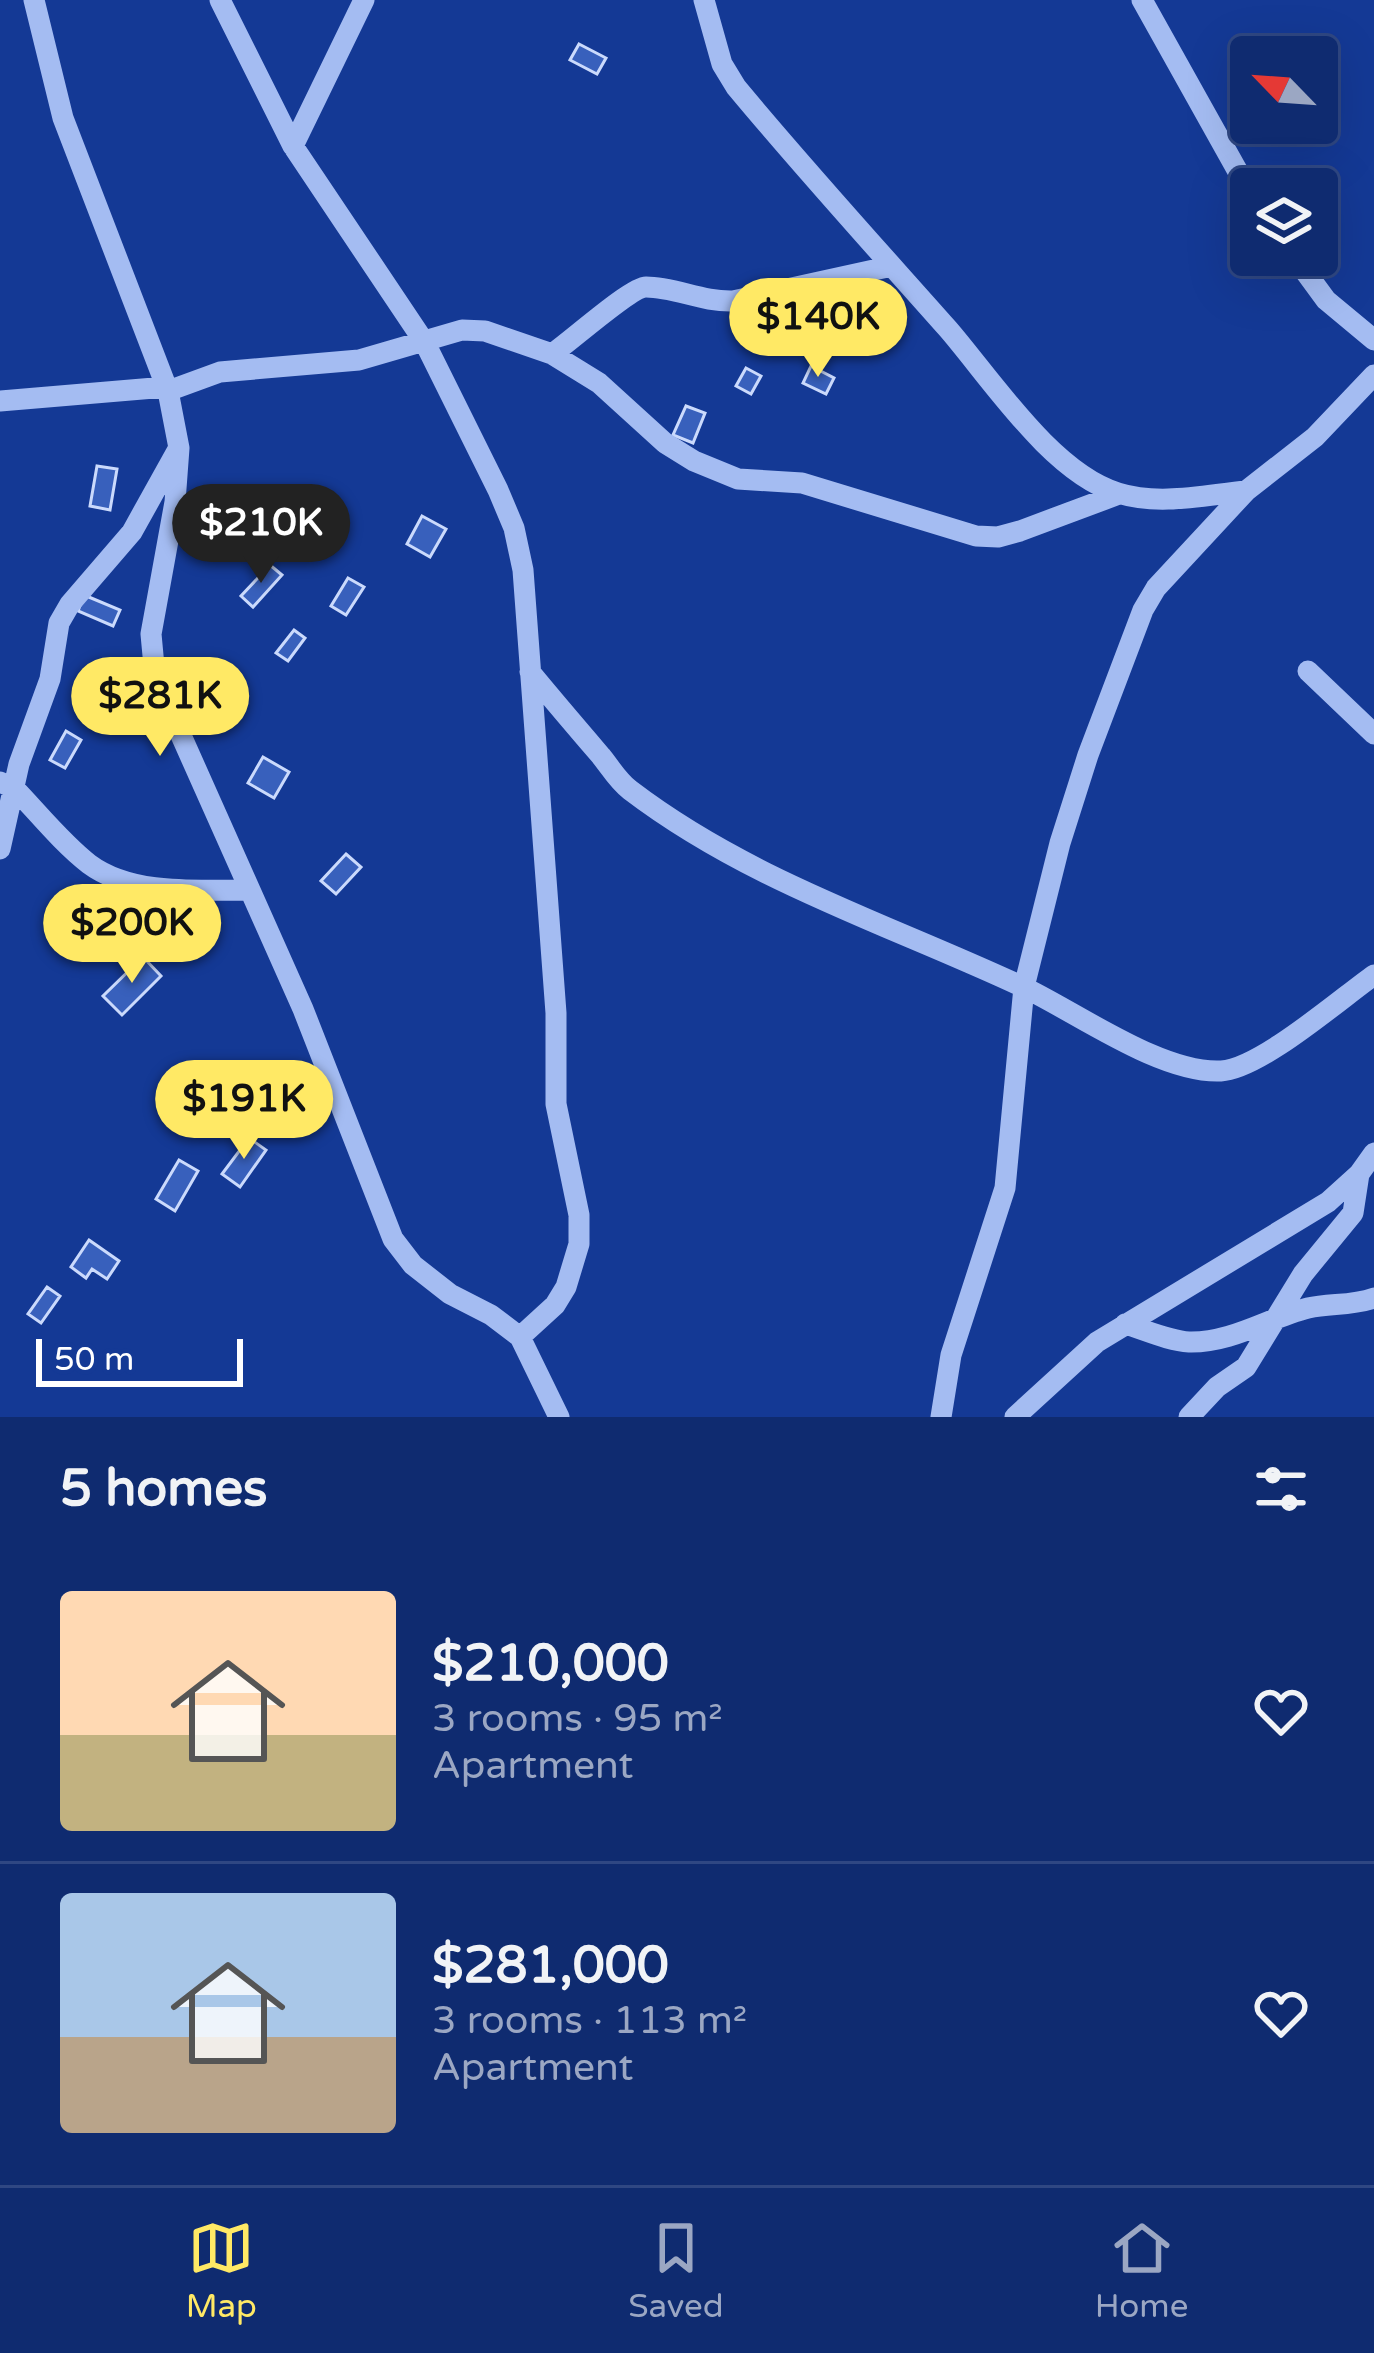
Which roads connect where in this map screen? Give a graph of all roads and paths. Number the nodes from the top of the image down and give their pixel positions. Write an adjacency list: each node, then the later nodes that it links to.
1 (34, 0): 14 (street)
2 (220, 0): 6 (street)
3 (364, 0): 6 (street)
4 (704, 0): 8 (street)
5 (1142, 0): 7 (street)
6 (293, 146): 11 (street)
7 (1236, 168)
8 (892, 266): 12 (street); 18 (street)
9 (1309, 276): 10 (street)
10 (1374, 340)
11 (425, 344): 12 (street); 14 (street); 19 (street)
12 (552, 354): 18 (street)
13 (1374, 375): 17 (street)
14 (167, 389): 15 (street); 16 (street)
15 (0, 401)
16 (179, 448): 22 (street); 24 (street)
17 (1246, 490): 18 (street); 26 (street)
18 (1119, 494)
19 (529, 670): 26 (street); 32 (street)
20 (1308, 670): 21 (street)
21 (1374, 734)
22 (7, 785): 23 (street); 24 (street)
23 (0, 849)
24 (248, 890): 32 (street)
25 (1374, 975): 26 (street)
26 (1024, 987): 34 (street)
27 (1374, 1153): 28 (street)
28 (1359, 1174): 30 (street); 31 (street)
29 (1374, 1298): 30 (street)
30 (1277, 1316): 31 (street); 36 (street)
31 (1125, 1324): 35 (street)
32 (520, 1337): 33 (street)
33 (560, 1417)
34 (941, 1417)
35 (1015, 1417)
36 (1189, 1417)

